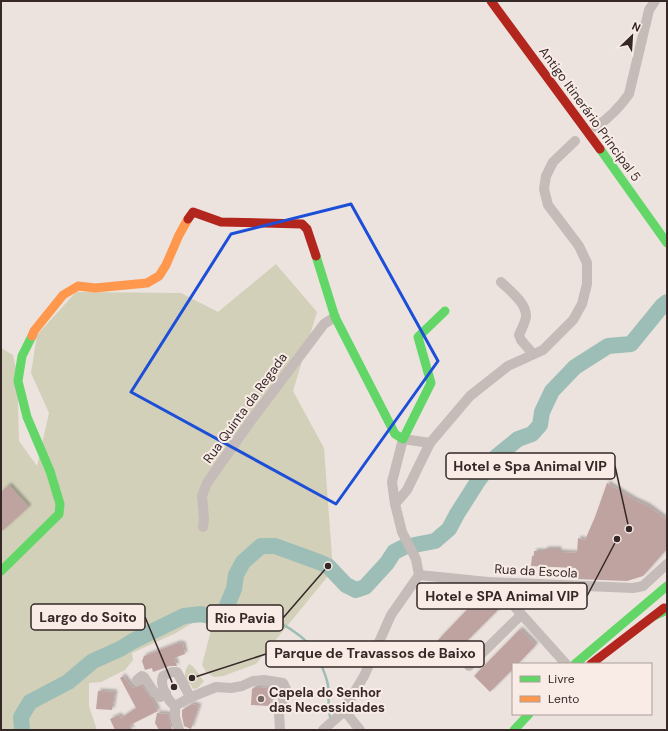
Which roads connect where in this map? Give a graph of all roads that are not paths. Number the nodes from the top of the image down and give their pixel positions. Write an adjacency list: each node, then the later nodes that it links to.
1 (491, 1): 5 (main road, Antigo Itinerário Principal 5)
2 (655, 1): 3 (street)
3 (596, 127)
4 (575, 141): 9 (street)
5 (667, 243)
6 (501, 282): 9 (street)
7 (445, 311): 10 (main road)
8 (335, 317): 10 (main road); 13 (street, Rua Quinta da Regada); 15 (main road)
9 (534, 354): 11 (street)
10 (403, 439): 11 (street); 12 (street)
11 (430, 443): 12 (street)
12 (394, 504): 16 (street)
13 (203, 527)
14 (667, 564): 17 (street, Rua da Escola)
15 (1, 571)
16 (419, 575): 17 (street, Rua da Escola); 34 (street)
17 (488, 582): 21 (street)
18 (667, 587): 24 (main road)
19 (667, 606): 22 (main road)
20 (667, 610): 22 (main road)
21 (521, 614): 23 (street); 29 (street)
22 (654, 616): 28 (main road)
23 (558, 654): 24 (street); 25 (street); 26 (street)
24 (584, 656): 27 (main road)
25 (560, 663)
26 (565, 663)
27 (576, 663)
28 (592, 663)
29 (469, 666)
30 (137, 680): 31 (street)
31 (166, 693): 32 (street); 33 (street)
32 (189, 698): 33 (street); 40 (street)
33 (176, 706): 39 (street)
34 (344, 710): 38 (street); 41 (street)
35 (528, 715): 37 (main road)
36 (531, 715): 37 (main road)
37 (517, 727)
38 (325, 728)
39 (179, 730)
40 (280, 730)
41 (360, 730)

